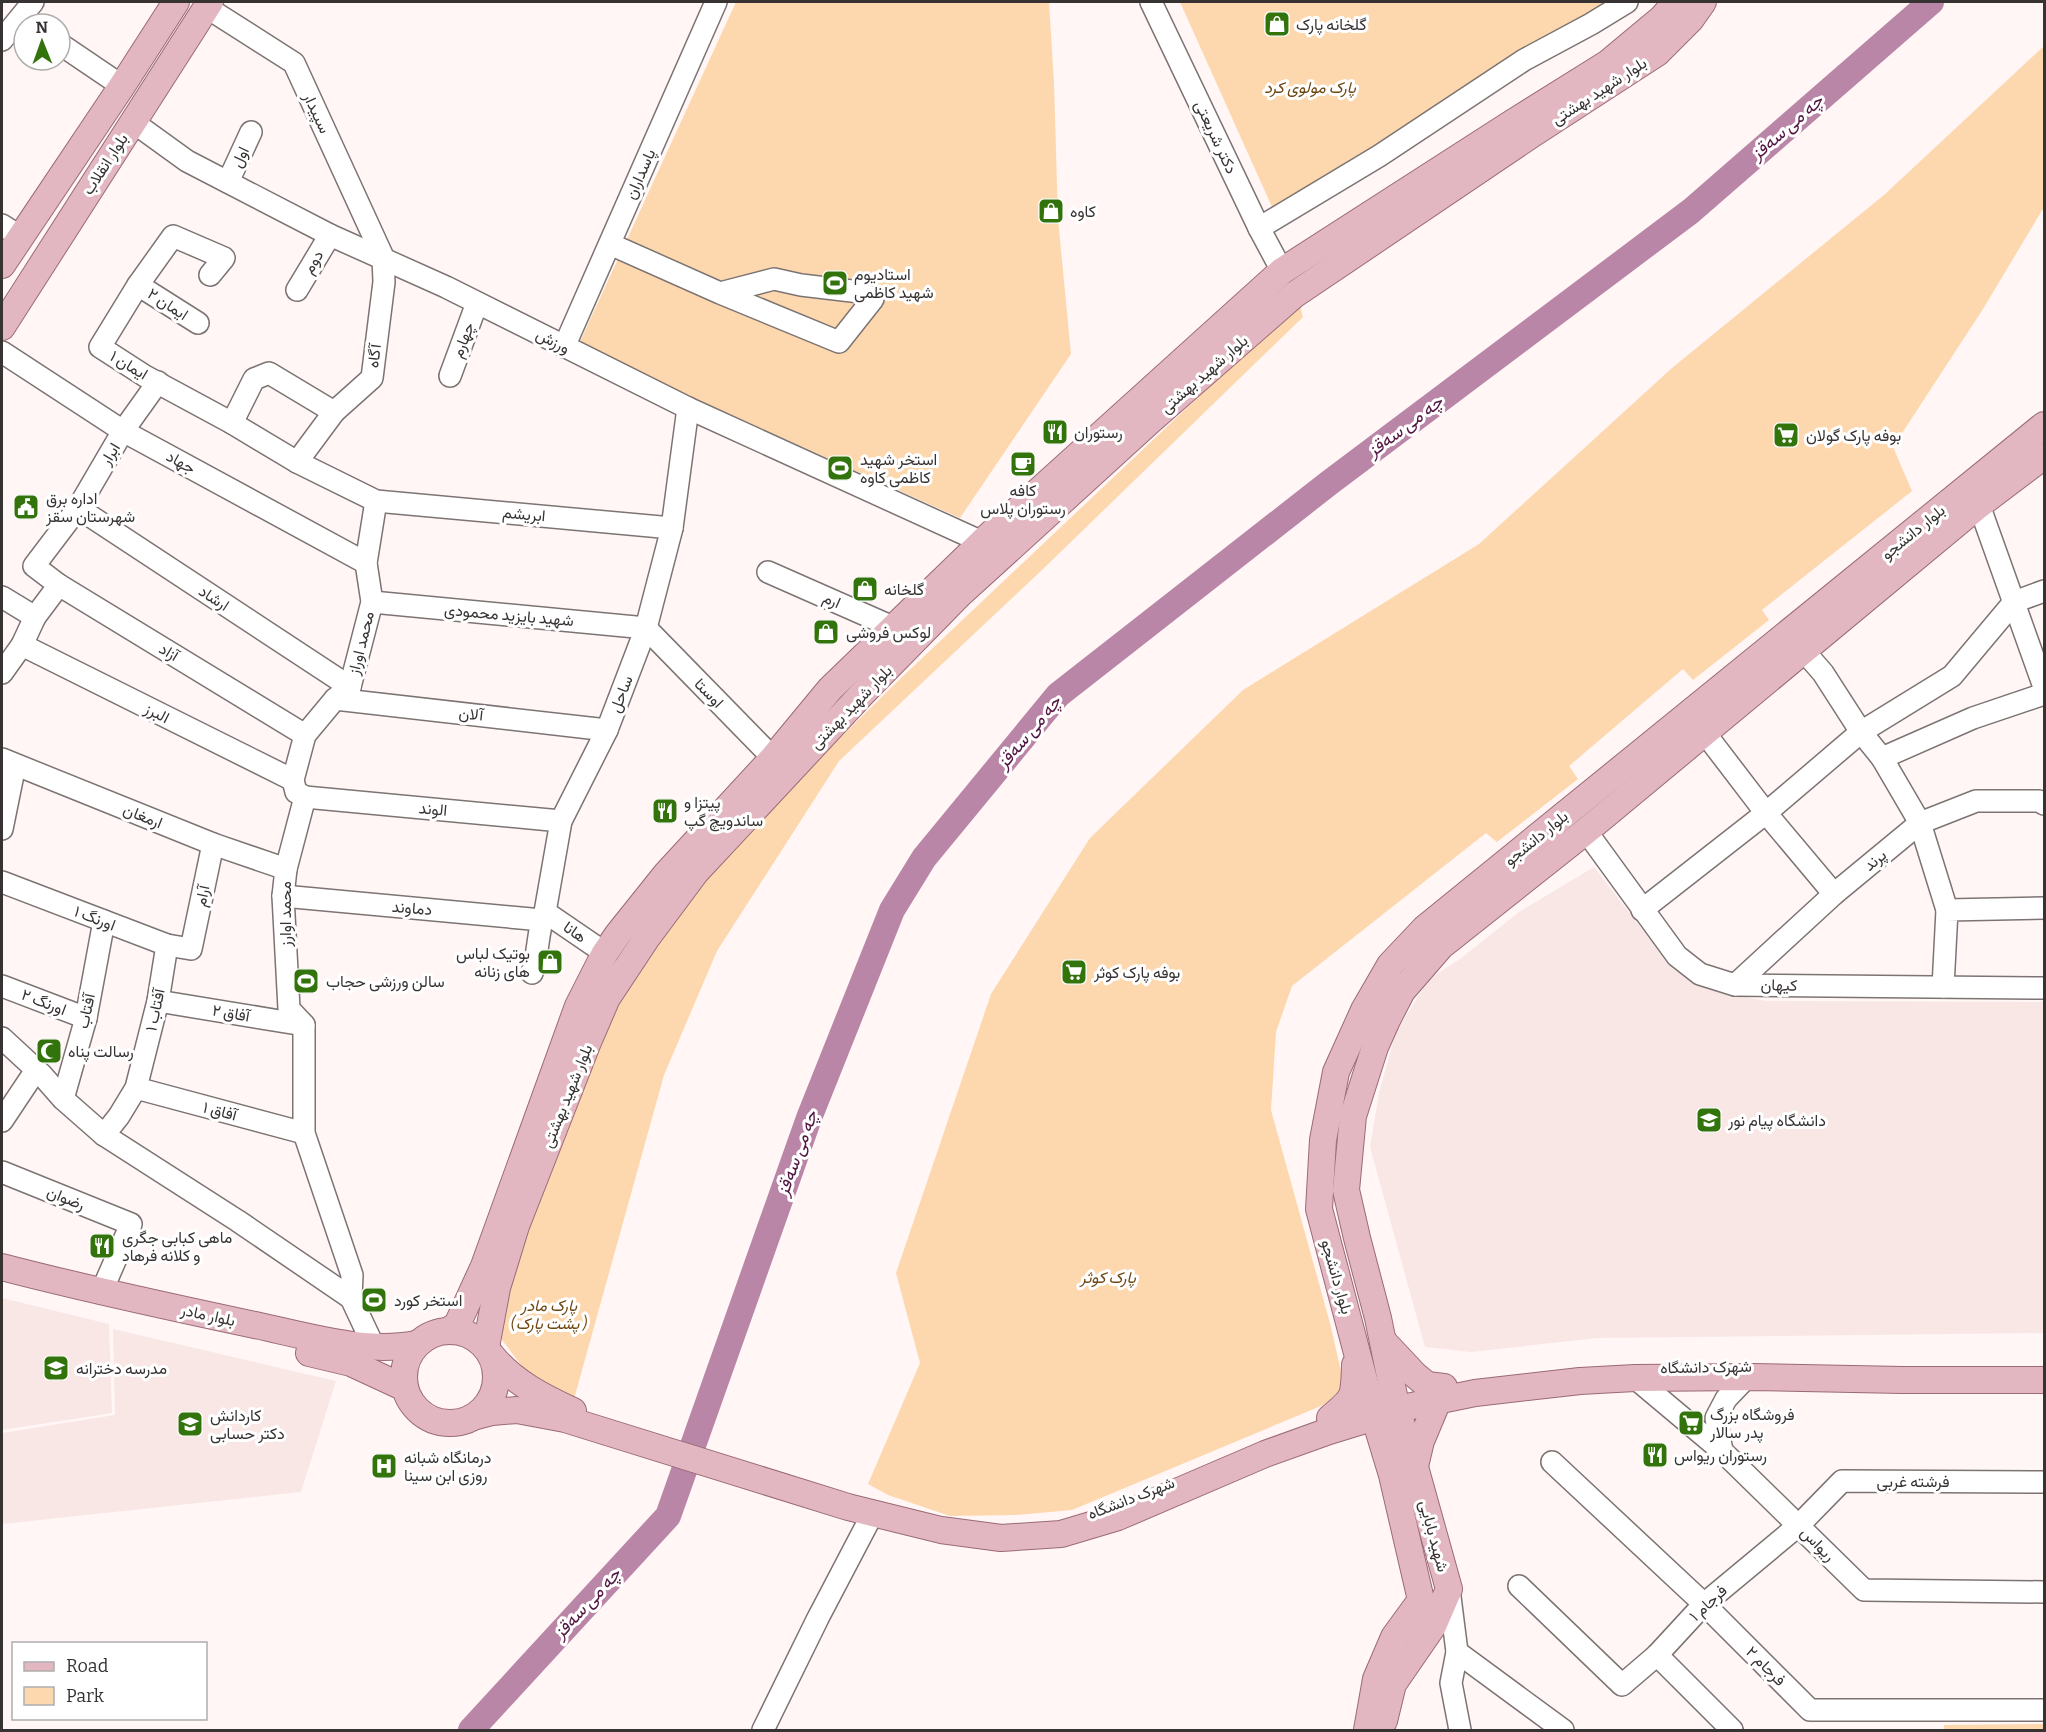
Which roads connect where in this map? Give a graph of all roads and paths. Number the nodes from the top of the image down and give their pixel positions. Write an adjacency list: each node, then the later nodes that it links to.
1 (176, 2): 9 (main road, بلوار انقلاب)
2 (716, 2): 16 (street, پاسداران)
3 (1151, 2): 13 (street, دکتر شریعتی)
4 (1627, 2): 13 (street)
5 (1676, 2): 19 (main road, بلوار شهید بهشتی)
6 (1703, 2): 24 (main road, بلوار شهید بهشتی)
7 (208, 4): 10 (main road, بلوار انقلاب); 17 (street, سپیدار)
8 (72, 52): 9 (street)
9 (122, 86): 14 (main road, بلوار انقلاب)
10 (133, 122): 12 (street, ورزش); 27 (main road, بلوار انقلاب)
11 (251, 132): 12 (street, اول)
12 (228, 182): 15 (street, ورزش)
13 (1259, 228): 19 (street, دکتر شریعتی)
14 (10, 231): 18 (main road, بلوار انقلاب)
15 (330, 235): 17 (street, ورزش); 22 (street, دوم)
16 (610, 244): 23 (street); 28 (street, پاسداران)
17 (383, 257): 25 (street, ورزش); 33 (street, آگاه)
18 (2, 265)
19 (1282, 271): 24 (main road); 43 (main road, بلوار شهید بهشتی)
20 (210, 275): 21 (street)
21 (138, 285): 26 (street, ایمان ۲); 31 (street, ایمان ۱)
22 (297, 290)
23 (720, 293): 23 (street)
24 (1294, 295): 115 (main road, بلوار شهید بهشتی)
25 (477, 303): 28 (street, ورزش); 30 (street, چهارم)
26 (198, 323)
27 (2, 327)
28 (564, 347): 32 (street, ورزش)
29 (2, 352): 36 (street, جهاد)
30 (450, 376)
31 (158, 382): 34 (street, ایمان ۱); 36 (street, ابرار)
32 (688, 408): 42 (street, ساحل); 43 (street, ورزش)
33 (334, 412): 34 (street); 38 (street, آگاه)
34 (232, 423): 38 (street, ایمان ۱)
35 (2044, 425): 104 (main road, بلوار دانشجو)
36 (123, 431): 41 (street, ابرار); 44 (street, جهاد)
37 (2044, 456): 40 (main road, بلوار دانشجو)
38 (297, 462): 39 (street, ایمان ۱)
39 (376, 501): 42 (street, ابریشم); 44 (street)
40 (1978, 505): 51 (street); 56 (main road, بلوار دانشجو)
41 (78, 508): 45 (street, ابرار); 59 (street, ارشاد)
42 (672, 528): 53 (street, ساحل)
43 (982, 542): 54 (main road, بلوار شهید بهشتی)
44 (366, 563): 50 (street, محمد اوراز)
45 (34, 566): 47 (street, آزاد)
46 (768, 572): 54 (street, ارم)
47 (59, 585): 52 (street); 64 (street, آزاد)
48 (2044, 591): 51 (street)
49 (2, 597): 52 (street)
50 (372, 602): 53 (street, شهید بایزید محمودی); 59 (street, محمد اوراز)
51 (2014, 602): 58 (street); 63 (street)
52 (35, 618): 55 (street)
53 (646, 628): 61 (street, ساحل); 65 (street, اوستا)
54 (895, 628): 65 (main road, بلوار شهید بهشتی)
55 (22, 645): 57 (street); 68 (street, البرز)
56 (1803, 650): 62 (main road, بلوار دانشجو); 63 (street)
57 (2, 673)
58 (2044, 687)
59 (342, 693): 61 (street, آلان); 64 (street, محمد اوارز)
60 (2044, 694): 66 (street)
61 (607, 730): 71 (street, ساحل)
62 (1704, 732): 70 (street); 74 (main road, بلوار دانشجو)
63 (1861, 732): 66 (street); 70 (street)
64 (305, 735): 68 (street, محمد اوارز)
65 (773, 758): 87 (main road, بلوار شهید بهشتی)
66 (1882, 758): 72 (street)
67 (8, 762): 73 (street); 75 (street, ارمغان)
68 (299, 788): 71 (street, الوند); 76 (street, محمد اوارز)
69 (2044, 804): 72 (street, پرند)
70 (1766, 813): 78 (street); 81 (street)
71 (561, 821): 83 (street, ساحل)
72 (1920, 823): 78 (street, پرند); 82 (street)
73 (2, 829)
74 (1586, 831): 81 (street, کیهان); 105 (main road, بلوار دانشجو)
75 (213, 844): 76 (street, ارمغان); 86 (street, آرام)
76 (285, 869): 79 (street, محمد اوارز)
77 (2, 882): 84 (street, اورنگ ۱)
78 (1834, 894): 89 (street, پرند)
79 (283, 896): 83 (street, دماوند); 95 (street, محمد اوارز)
80 (2044, 908): 82 (street)
81 (1642, 910): 89 (street, کیهان)
82 (1947, 910): 91 (street)
83 (543, 916): 87 (street, هانا); 88 (street, ساحل)
84 (104, 921): 85 (street, اورنگ ۱); 94 (street, آفتاب)
85 (167, 945): 86 (street, اورنگ ۱); 93 (street, آفتاب ۱)
86 (191, 949)
87 (605, 953): 110 (main road, بلوار شهید بهشتی)
88 (532, 973)
89 (1736, 985): 91 (street, کیهان)
90 (2, 986): 94 (street, اورنگ ۲)
91 (1943, 987): 92 (street, کیهان)
92 (2044, 988)
93 (158, 1001): 95 (street, آفاق ۲); 98 (street, آفتاب ۱)
94 (86, 1018): 99 (street, آفتاب)
95 (304, 1025): 101 (street)
96 (2, 1038): 97 (street)
97 (36, 1070): 99 (street); 100 (street)
98 (136, 1088): 101 (street, آفاق ۱); 102 (street, آفتاب ۱)
99 (63, 1100): 102 (street)
100 (2, 1121)
101 (304, 1133): 109 (street)
102 (104, 1135): 109 (street)
103 (2, 1172): 108 (street, رضوان)
104 (1319, 1188): 105 (main road); 112 (main road, بلوار دانشجو)
105 (1346, 1190): 111 (main road, بلوار دانشجو)
106 (2, 1267): 108 (main road, بلوار مادر)
107 (2, 1281): 120 (main road, بلوار مادر)
108 (101, 1293): 114 (main road, بلوار مادر)
109 (351, 1298): 114 (street)
110 (450, 1330): 113 (main road); 115 (main road)
111 (1383, 1341): 121 (main road); 122 (main road, بلوار دانشجو)
112 (1356, 1343): 122 (main road, بلوار دانشجو); 125 (main road)
113 (416, 1344): 114 (main road, بلوار مادر); 120 (main road)
114 (374, 1347)
115 (489, 1351): 123 (main road); 124 (main road)
116 (2044, 1366): 121 (main road, شهرک دانشگاه)
117 (1747, 1377): 118 (main road); 119 (main road); 126 (street)
118 (1635, 1378): 121 (main road); 126 (street, ریواس)
119 (2044, 1380)
120 (405, 1388): 123 (main road)
121 (1441, 1394): 122 (main road); 128 (main road)
122 (1385, 1408): 125 (main road); 128 (main road, شهید بابایی)
123 (473, 1417): 124 (main road)
124 (576, 1417): 130 (main road)
125 (1329, 1424): 128 (main road); 130 (main road, شهرک دانشگاه); 131 (main road)
126 (1722, 1451): 132 (street, ریواس)
127 (1552, 1462): 136 (street, فرجام ۲)
128 (1404, 1471): 134 (main road, شهید بابایی); 141 (main road, شهید بابایی)
129 (2044, 1482): 132 (street, فرشته غربی)
130 (850, 1502): 131 (main road)
131 (873, 1513): 140 (street)
132 (1799, 1525): 135 (street, ریواس); 136 (street, فرجام ۱)
133 (1519, 1586): 138 (street, فرجام ۱)
134 (1449, 1589): 137 (street); 142 (main road, شهید بابایی)
135 (2044, 1592)
136 (1704, 1604): 138 (street, فرجام ۱); 139 (street, فرجام ۲)
137 (1457, 1652): 143 (street); 144 (street)
138 (1656, 1655): 145 (street)
139 (2044, 1710)
140 (763, 1731)
141 (1367, 1731)
142 (1382, 1731)
143 (1460, 1731)
144 (1563, 1731)
145 (1732, 1731)

